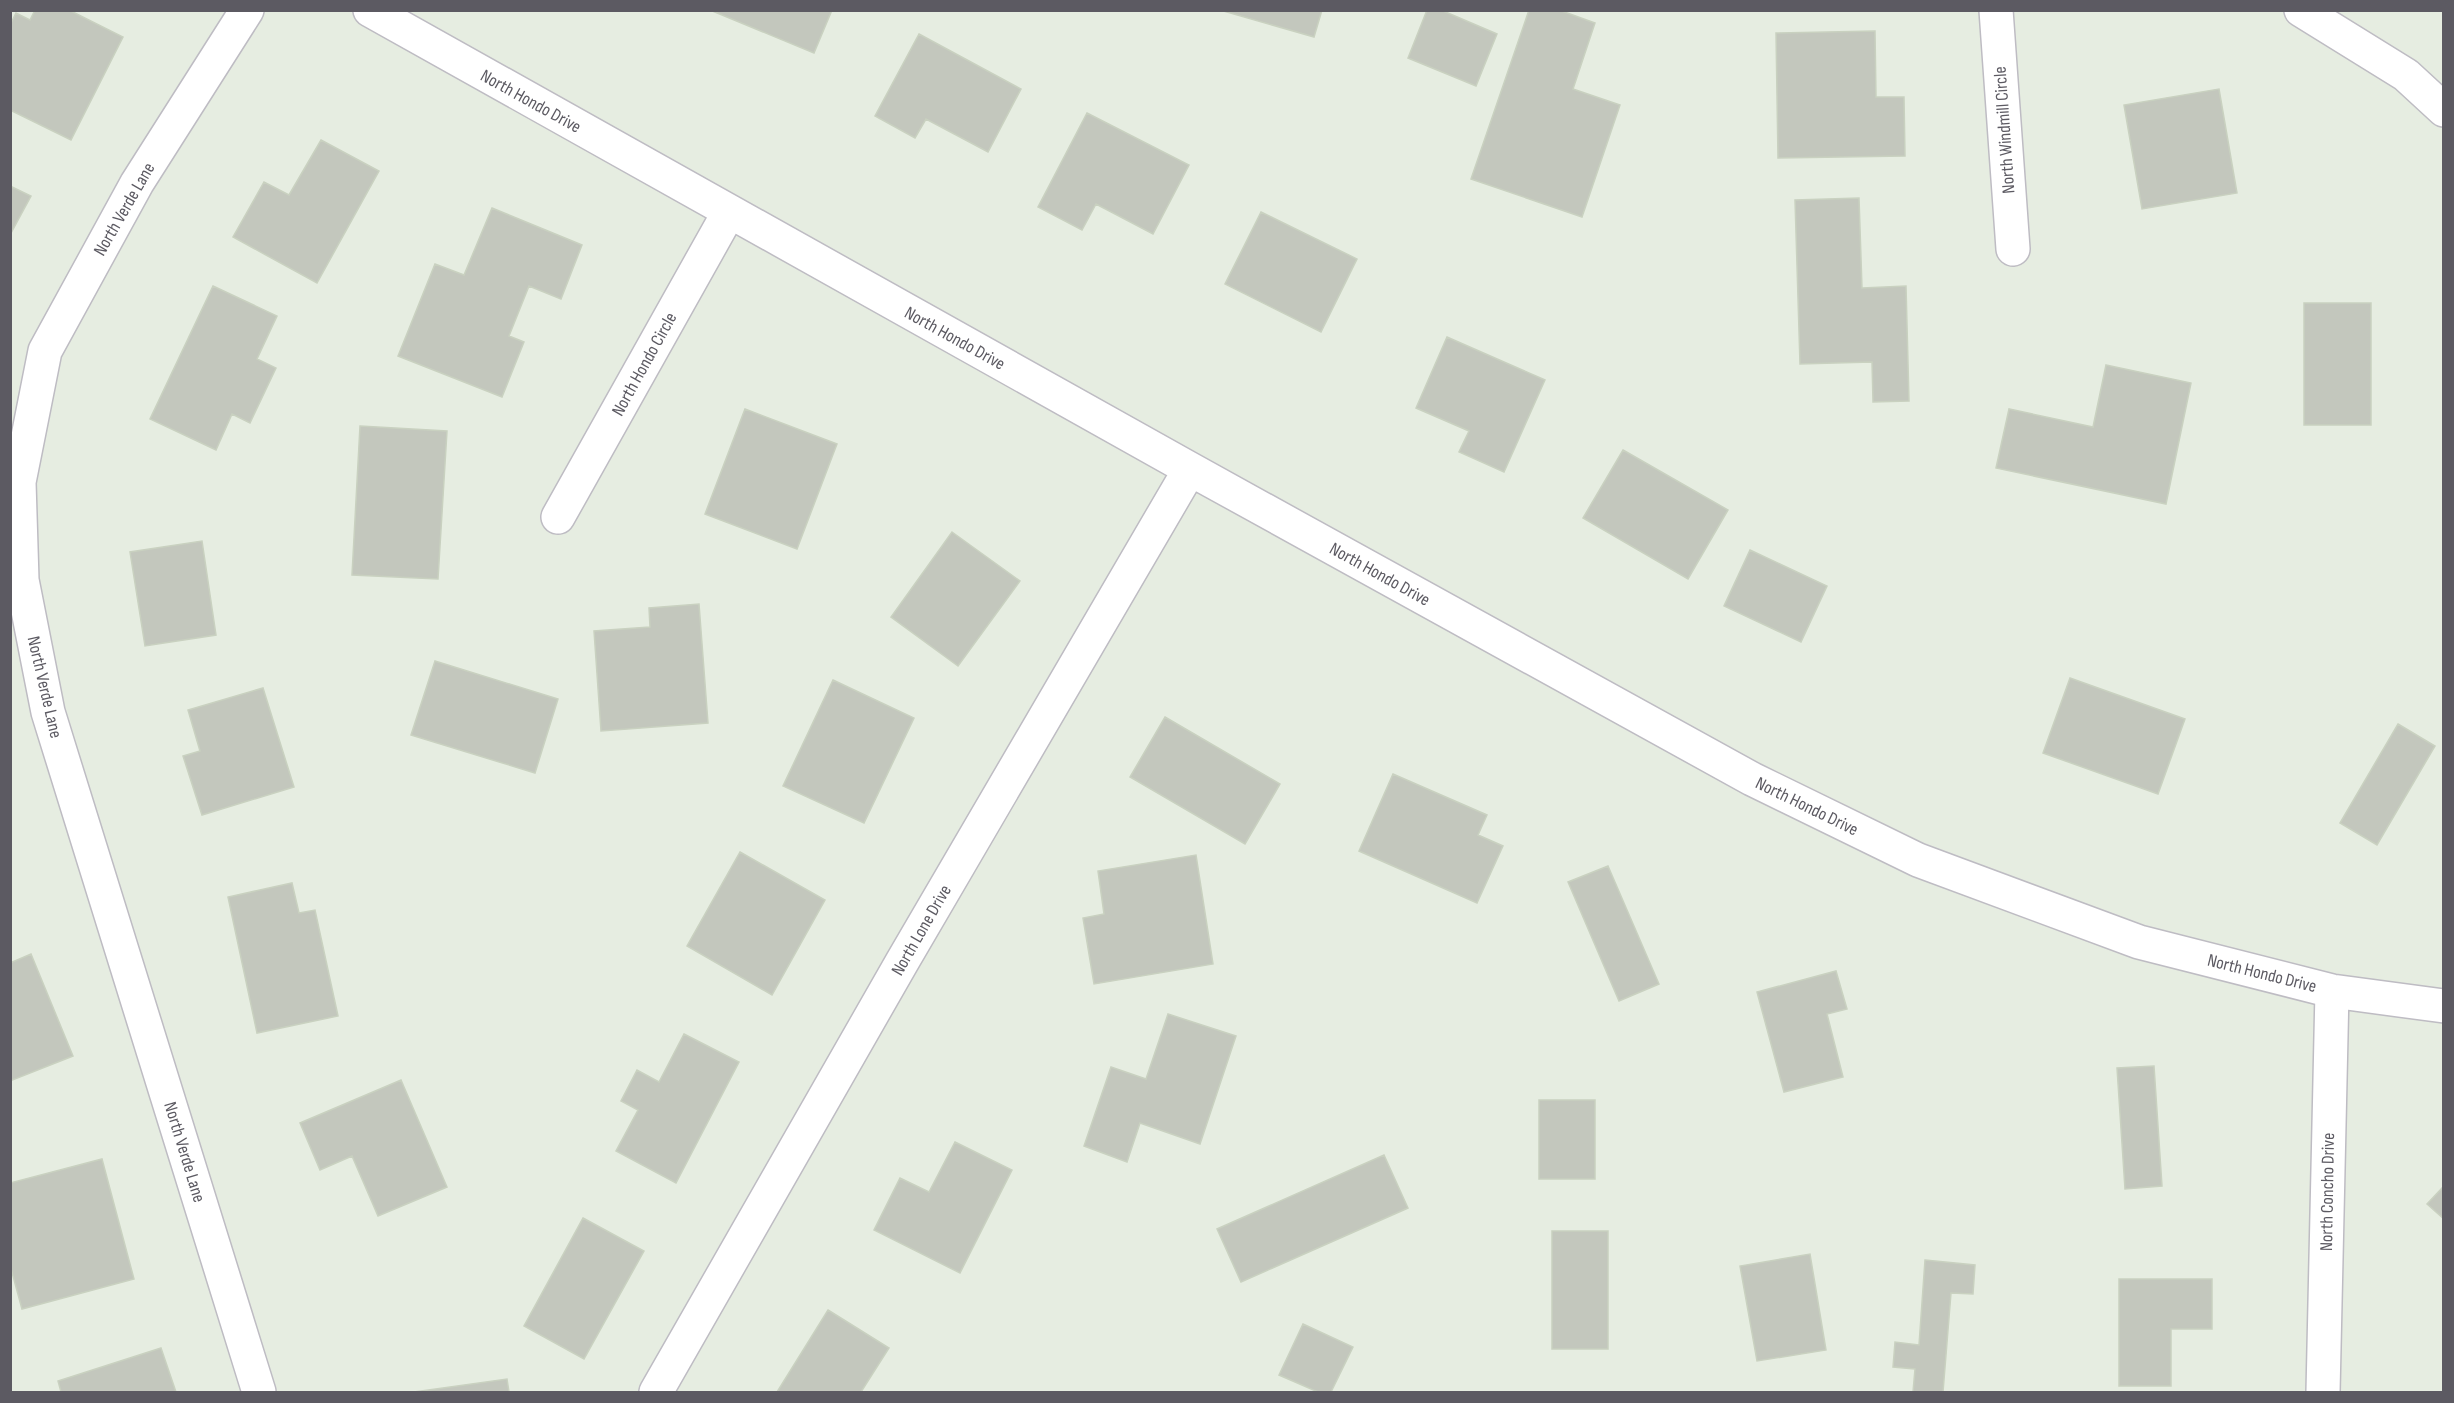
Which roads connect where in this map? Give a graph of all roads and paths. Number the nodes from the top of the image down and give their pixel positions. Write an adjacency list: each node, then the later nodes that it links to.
1 (247, 10): 12 (street, North Verde Lane)
2 (370, 10): 6 (street, North Hondo Drive)
3 (1996, 10): 7 (street, North Windmill Circle)
4 (2301, 10): 5 (street)
5 (2444, 110)
6 (729, 212): 8 (street, North Hondo Drive); 9 (street, North Hondo Circle)
7 (2013, 249)
8 (1190, 469): 10 (street, North Hondo Drive); 13 (street, North Lone Drive)
9 (558, 517)
10 (2332, 991): 11 (street, North Hondo Drive); 14 (street, North Concho Drive)
11 (2444, 1006)
12 (259, 1392)
13 (656, 1392)
14 (2323, 1392)

